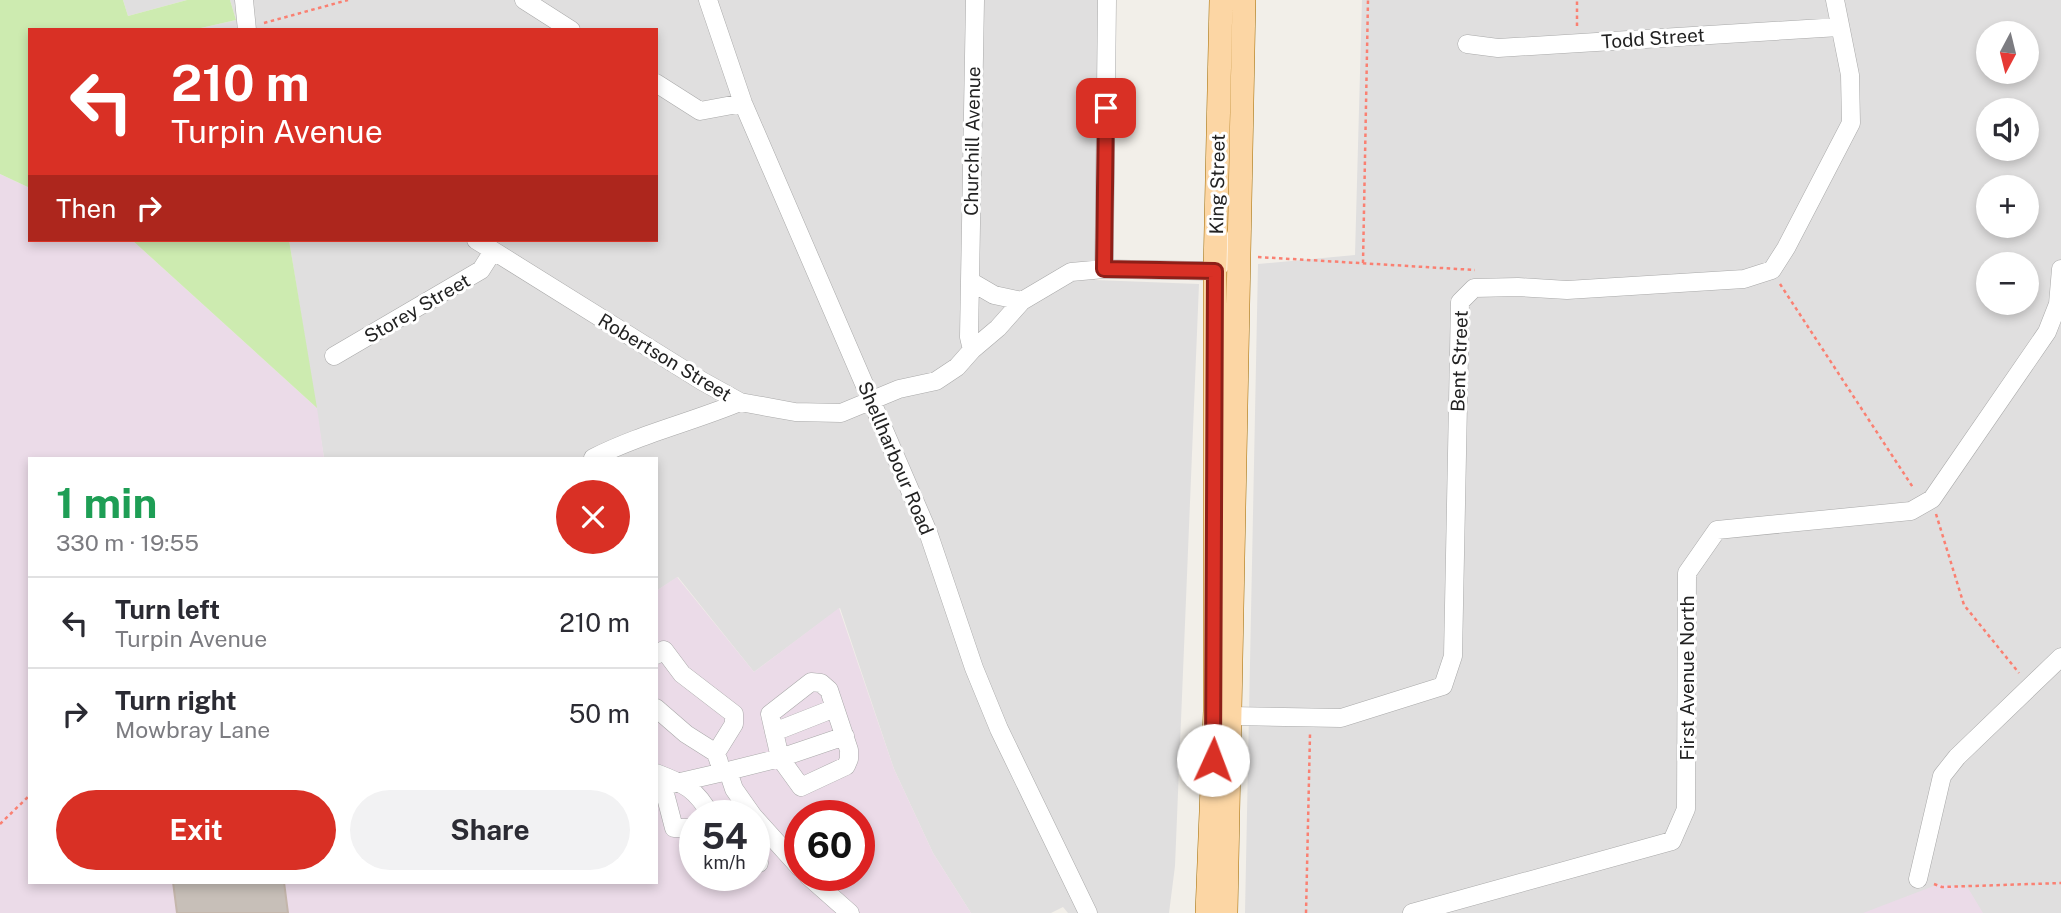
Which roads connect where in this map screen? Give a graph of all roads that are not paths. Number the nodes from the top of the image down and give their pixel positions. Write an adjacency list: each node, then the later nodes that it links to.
1 (244, 0): 10 (street)
2 (524, 0): 11 (street)
3 (708, 0): 14 (street, Shellharbour Road)
4 (975, 0): 21 (street, Churchill Avenue)
5 (1107, 0): 18 (street)
6 (1221, 0): 20 (main road, King Street)
7 (1244, 0): 15 (main road, King Street)
8 (1835, 0): 9 (street, Bent Street)
9 (1839, 27): 12 (street, Todd Street); 32 (street, Bent Street)
10 (247, 28)
11 (568, 28)
12 (1467, 44)
13 (658, 84): 14 (street)
14 (743, 103): 25 (street, Shellharbour Road)
15 (1238, 229): 20 (street); 32 (main road, King Street)
16 (479, 242): 17 (street, Robertson Street)
17 (493, 251): 24 (street, Storey Street); 26 (street, Robertson Street)
18 (1104, 269): 20 (street, Robertson Street); 22 (street, Robertson Street)
19 (2061, 269): 51 (street, First Avenue North)
20 (1215, 271): 49 (main road, King Street)
21 (970, 281): 22 (street); 23 (street, Churchill Avenue)
22 (1022, 301): 23 (street, Robertson Street)
23 (972, 350): 25 (street, Robertson Street)
24 (334, 356)
25 (872, 401): 26 (street, Robertson Street); 48 (street, Shellharbour Road)
26 (740, 402): 27 (street)
27 (595, 457)
28 (658, 654): 35 (street)
29 (2061, 657): 45 (street)
30 (835, 708): 33 (street); 33 (street); 34 (street)
31 (658, 710): 35 (street)
32 (1231, 716): 50 (main road, King Street)
33 (774, 732): 36 (street)
34 (845, 736): 36 (street); 36 (street)
35 (716, 753): 37 (street)
36 (780, 758): 37 (street)
37 (728, 771): 39 (street); 41 (street)
38 (658, 774): 39 (street)
39 (680, 782): 40 (street); 42 (street)
40 (702, 800)
41 (742, 800)
42 (679, 828)
43 (770, 834): 44 (street)
44 (784, 850)
45 (1918, 879)
46 (825, 891): 47 (street)
47 (850, 913)
48 (1088, 913)
49 (1207, 913)
50 (1226, 913)
51 (1412, 913)

